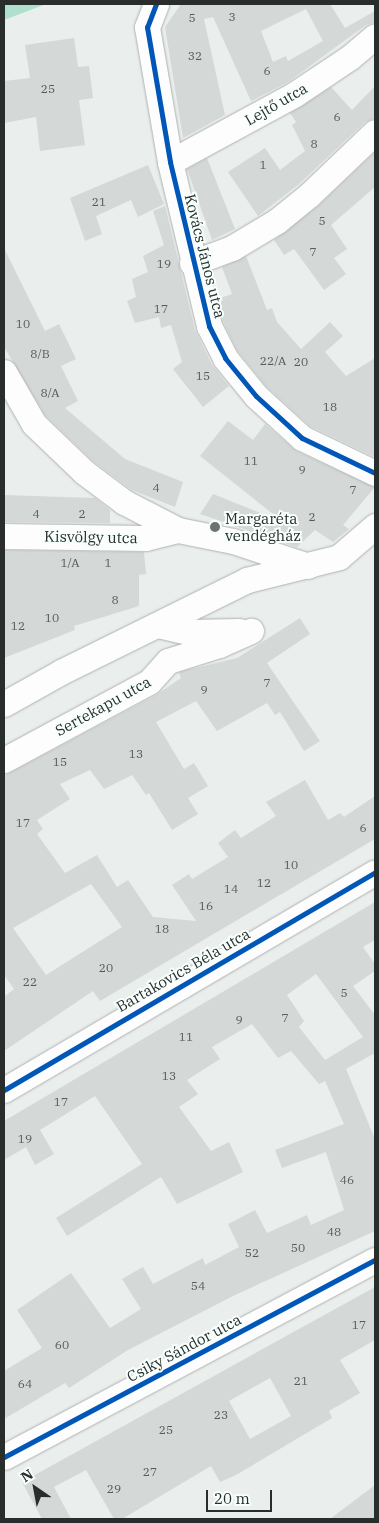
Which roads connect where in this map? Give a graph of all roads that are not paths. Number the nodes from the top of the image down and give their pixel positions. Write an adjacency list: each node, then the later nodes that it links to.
1 (156, 4): 4 (street, Kovács János utca)
2 (375, 36): 4 (street, Lejtő utca)
3 (375, 132): 5 (street)
4 (170, 162): 5 (street, Kovács János utca)
5 (192, 263): 7 (street, Kovács János utca)
6 (4, 372): 9 (street)
7 (375, 472)
8 (375, 526): 11 (street)
9 (178, 530): 10 (street, Kisvölgy utca); 11 (street)
10 (4, 536)
11 (308, 566): 12 (street)
12 (158, 624): 13 (street); 14 (street, Sertekapu utca)
13 (4, 704)
14 (4, 760)
15 (375, 872): 16 (street, Bartakovics Béla utca)
16 (4, 1090)
17 (375, 1260): 18 (street, Csiky Sándor utca)
18 (4, 1457)

